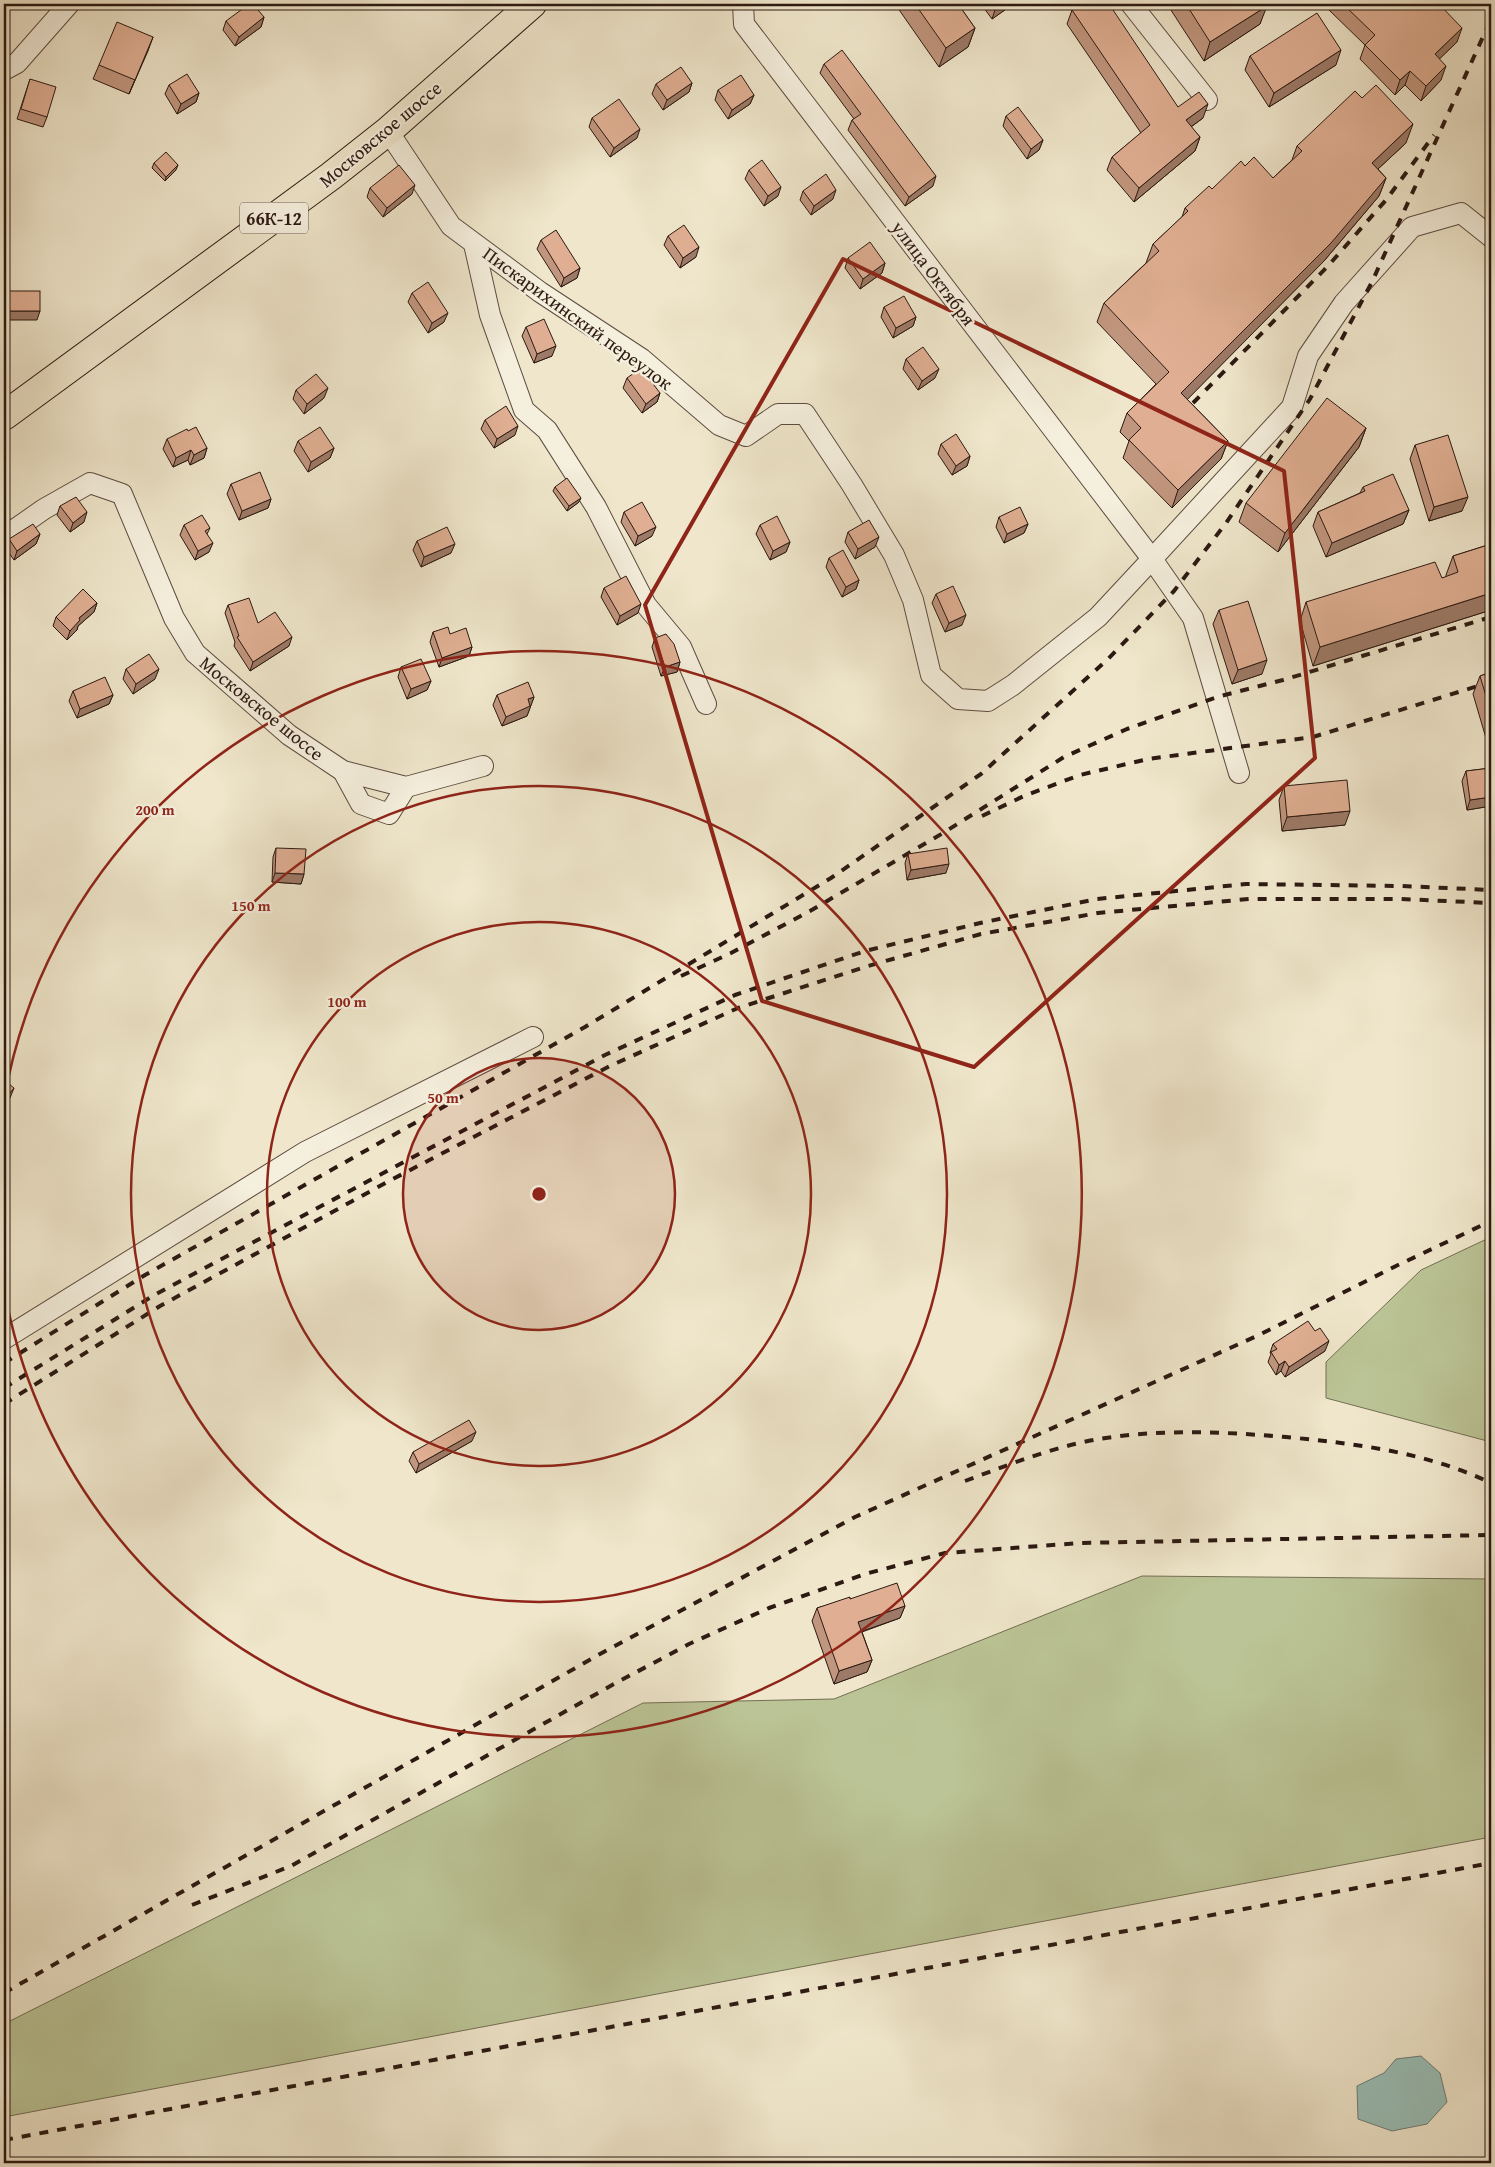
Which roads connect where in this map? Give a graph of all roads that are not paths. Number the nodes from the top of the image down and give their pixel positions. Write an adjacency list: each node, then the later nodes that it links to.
1 (68, 4): 5 (street)
2 (532, 4): 7 (main road, Московское шоссе / 66К-12)
3 (743, 4): 12 (street, улица Октября)
4 (1131, 4): 6 (street)
5 (4, 70)
6 (1207, 100)
7 (388, 131): 9 (street, Пискарихинский переулок); 10 (main road, Московское шоссе / 66К-12)
8 (1491, 236): 12 (street)
9 (474, 244): 12 (street, Пискарихинский переулок); 13 (street, Пискарихинский переулок)
10 (4, 416)
11 (4, 537): 15 (street, Московское шоссе)
12 (1152, 558): 16 (street, улица Октября)
13 (706, 704)
14 (483, 766): 17 (street, Московское шоссе)
15 (343, 771): 17 (street, Московское шоссе); 17 (street)
16 (1239, 773)
17 (406, 787)
18 (533, 1037): 19 (street)
19 (4, 1339)

